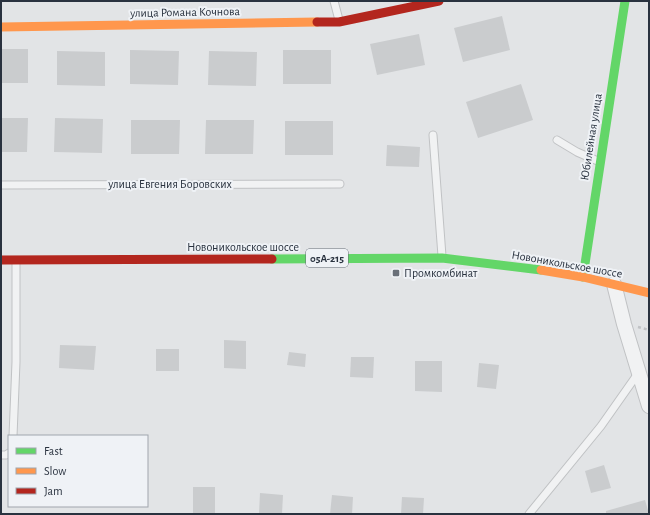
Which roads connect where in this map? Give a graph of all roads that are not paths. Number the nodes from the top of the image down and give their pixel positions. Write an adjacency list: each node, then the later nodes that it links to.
1 (334, 1): 4 (lane)
2 (439, 1): 4 (main road, улица Романа Кочнова)
3 (625, 1): 8 (main road, Юбилейная улица)
4 (339, 22): 5 (main road, улица Романа Кочнова)
5 (1, 27)
6 (432, 135): 11 (lane)
7 (557, 140): 8 (lane)
8 (600, 162): 14 (main road, Юбилейная улица)
9 (1, 184): 10 (lane, улица Евгения Боровских)
10 (340, 184)
11 (442, 258): 13 (main road, Новоникольское шоссе / 05А-215); 14 (main road, Новоникольское шоссе / 05А-215)
12 (1, 260): 13 (main road, Новоникольское шоссе / 05А-215)
13 (16, 260): 19 (lane)
14 (583, 277): 15 (main road, Новоникольское шоссе / 05А-215)
15 (614, 284): 16 (main road, Новоникольское шоссе / 05А-215); 17 (street)
16 (649, 293)
17 (639, 372): 18 (street); 20 (lane)
18 (649, 406)
19 (13, 435)
20 (529, 514)

